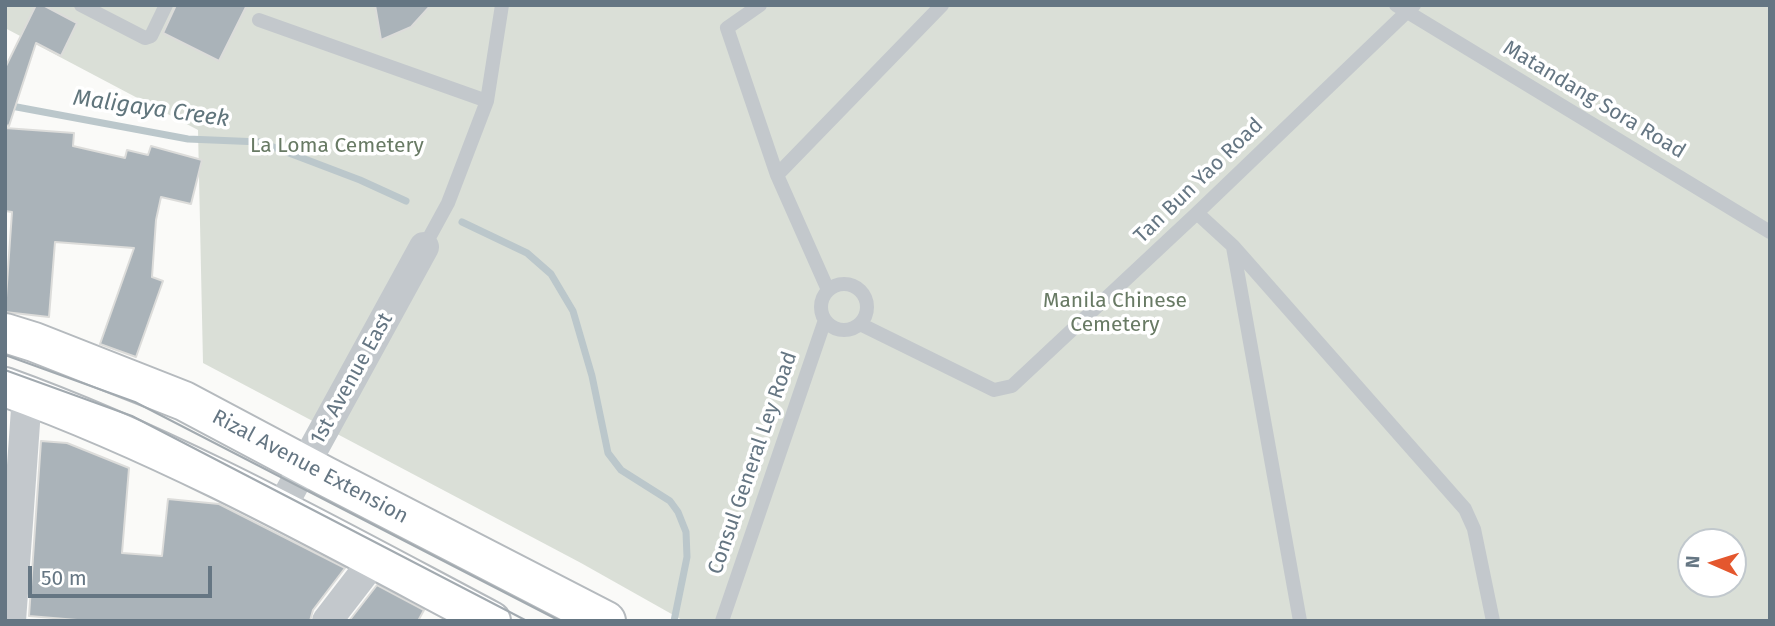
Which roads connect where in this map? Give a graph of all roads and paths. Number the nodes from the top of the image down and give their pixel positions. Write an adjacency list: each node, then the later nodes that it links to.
1 (81, 5): 2 (lane)
2 (166, 5)
3 (502, 5): 8 (lane)
4 (760, 5): 9 (lane)
5 (942, 5): 9 (lane)
6 (1405, 7): 10 (lane, Tan Bun Yao Road); 11 (lane, Matandang Sora Road)
7 (259, 20): 8 (lane)
8 (487, 101): 13 (lane)
9 (777, 176): 14 (lane)
10 (1198, 213): 12 (lane); 16 (lane, Tan Bun Yao Road)
11 (1770, 232)
12 (1233, 246): 28 (lane); 29 (lane)
13 (424, 247): 19 (street, 1st Avenue East)
14 (828, 290): 15 (lane); 16 (lane)
15 (825, 320): 16 (lane); 27 (lane, Consul General Ley Road)
16 (860, 324)
17 (5, 333): 19 (main road, Rizal Avenue Extension)
18 (16, 391): 20 (main road); 23 (street)
19 (306, 464): 20 (street, 1st Avenue East); 26 (main road, Rizal Avenue Extension)
20 (280, 510): 21 (main road)
21 (374, 560): 22 (main road); 24 (street)
22 (447, 611): 25 (main road)
23 (11, 621)
24 (327, 621)
25 (491, 621)
26 (606, 621)
27 (722, 621)
28 (1300, 621)
29 (1493, 621)

